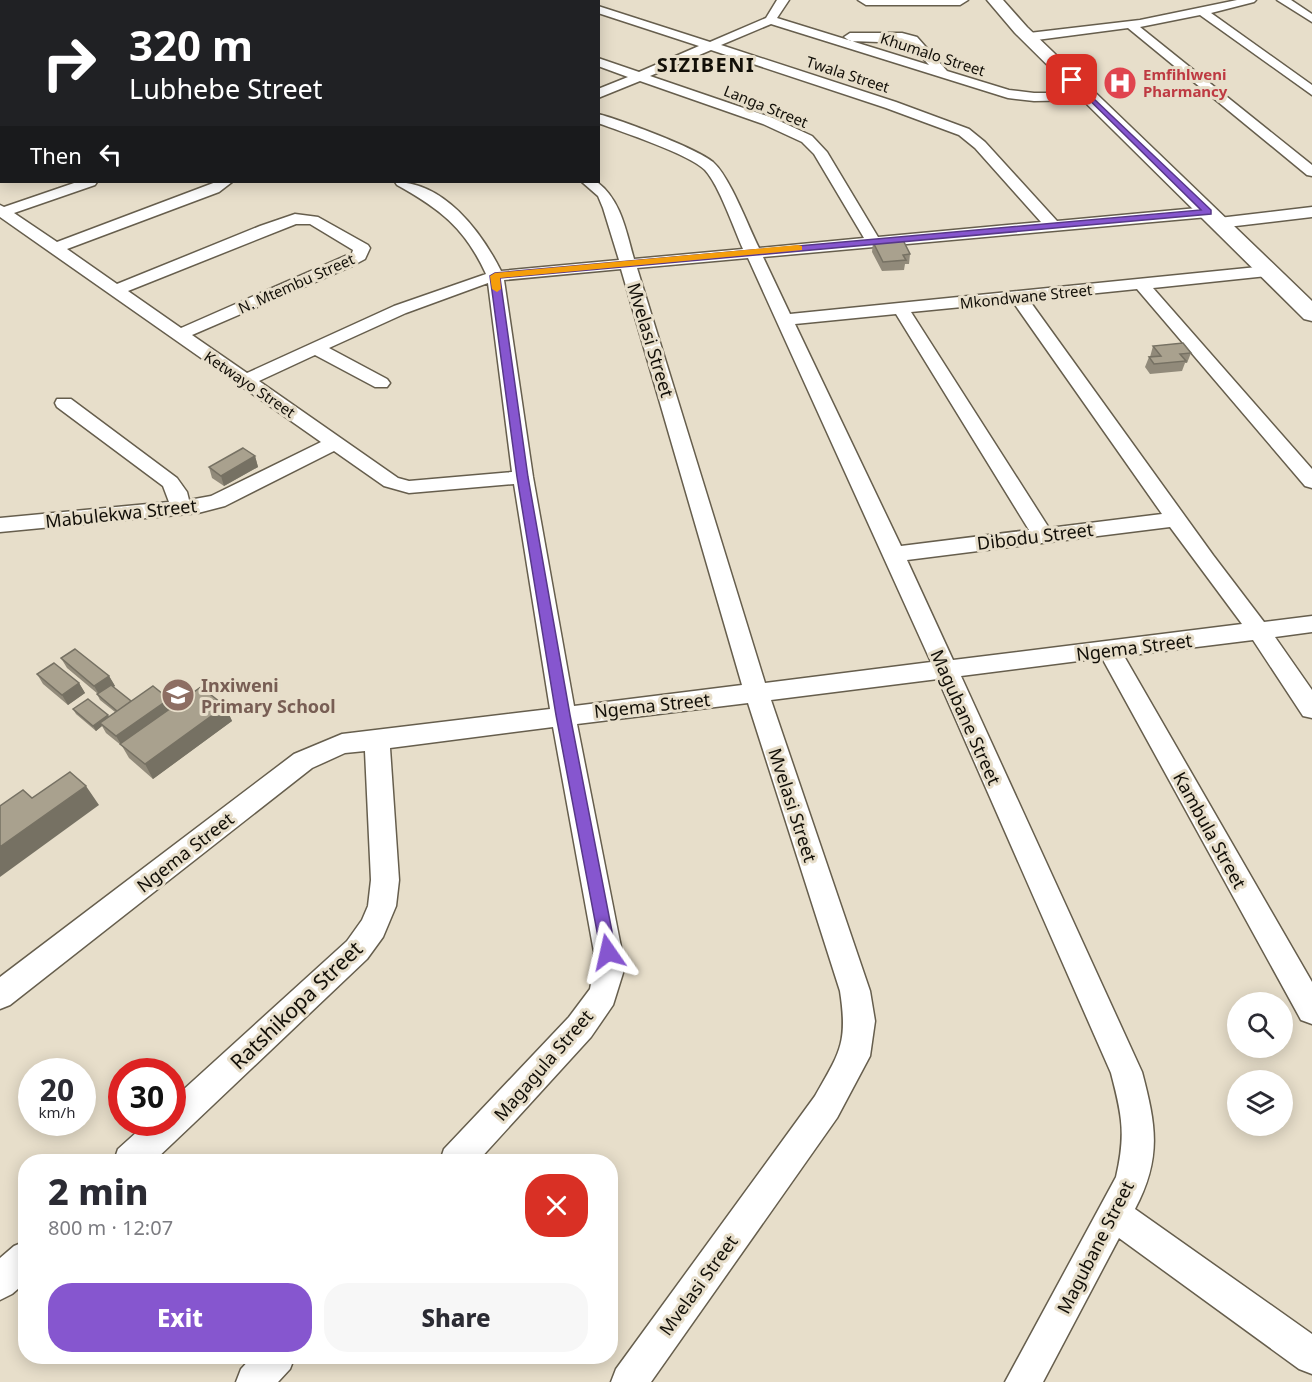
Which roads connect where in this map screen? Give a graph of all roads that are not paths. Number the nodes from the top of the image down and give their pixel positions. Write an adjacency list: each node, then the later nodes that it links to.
1 (783, 0): 10 (street)
2 (866, 0): 3 (street)
3 (960, 0)
4 (995, 0): 13 (street)
5 (1250, 0): 8 (street)
6 (1283, 0): 9 (street)
7 (600, 10): 14 (street, Twala Street)
8 (1204, 13): 11 (street); 18 (street)
9 (1312, 19)
10 (770, 20): 12 (street, Khumalo Street); 14 (street)
11 (1132, 26): 13 (street); 22 (street)
12 (827, 37): 16 (street, Khumalo Street); 16 (street)
13 (1029, 37): 20 (street)
14 (710, 46): 17 (street); 30 (street, Twala Street)
15 (600, 63): 17 (street, Langa Street)
16 (944, 75): 20 (street, Khumalo Street)
17 (639, 76): 19 (street); 31 (street, Langa Street)
18 (1312, 91)
19 (600, 93)
20 (1089, 96): 29 (street)
21 (600, 119): 33 (street, Magubane Street)
22 (1312, 172)
23 (87, 183): 27 (street)
24 (223, 183): 32 (street)
25 (404, 183): 36 (street, Magagula Street)
26 (590, 183): 34 (street, Mvelasi Street)
27 (2, 211): 32 (street, Ketwayo Street)
28 (1312, 212): 29 (street)
29 (1214, 218): 30 (street); 35 (street)
30 (1052, 225): 31 (street)
31 (873, 241): 33 (street)
32 (56, 248): 38 (street, Ketwayo Street)
33 (752, 253): 34 (street); 42 (street, Magubane Street)
34 (628, 264): 36 (street); 60 (street, Mvelasi Street)
35 (1267, 271): 37 (street, Mkondwane Street); 41 (street)
36 (495, 276): 44 (street); 49 (street, Magagula Street)
37 (1142, 285): 39 (street, Mkondwane Street); 50 (street)
38 (116, 290): 43 (street, Ketwayo Street); 43 (street, N. Mtembu Street)
39 (1018, 297): 40 (street, Mkondwane Street); 52 (street)
40 (902, 309): 42 (street, Mkondwane Street); 54 (street)
41 (1312, 314)
42 (785, 320): 55 (street, Magubane Street)
43 (178, 334): 45 (street, Ketwayo Street)
44 (316, 348): 45 (street); 46 (street)
45 (247, 380): 48 (street, Ketwayo Street)
46 (381, 383)
47 (64, 403): 51 (street)
48 (335, 443): 49 (street, Ketwayo Street); 51 (street, Mabulekwa Street)
49 (523, 477): 62 (street, Magagula Street)
50 (1312, 483)
51 (181, 508): 53 (street, Mabulekwa Street)
52 (1176, 519): 54 (street, Dibodu Street); 57 (street)
53 (0, 525)
54 (1042, 534): 55 (street, Dibodu Street)
55 (894, 554): 59 (street, Magubane Street)
56 (1312, 624): 57 (street, Ngema Street)
57 (1259, 631): 58 (street, Ngema Street); 61 (street)
58 (1109, 650): 59 (street, Ngema Street); 65 (street, Kambula Street)
59 (944, 668): 60 (street, Ngema Street); 68 (street, Magubane Street)
60 (757, 694): 62 (street, Ngema Street); 74 (street, Mvelasi Street)
61 (1312, 709)
62 (563, 715): 63 (street, Ngema Street); 67 (street, Magagula Street)
63 (377, 739): 64 (street, Ngema Street); 66 (street, Ratshikopa Street)
64 (0, 995)
65 (1312, 1010)
66 (138, 1154)
67 (462, 1154)
68 (1115, 1215): 71 (street); 75 (street, Magubane Street)
69 (18, 1265): 70 (street)
70 (0, 1282)
71 (1312, 1356)
72 (270, 1364): 73 (street)
73 (254, 1382)
74 (629, 1382)
75 (1023, 1382)

